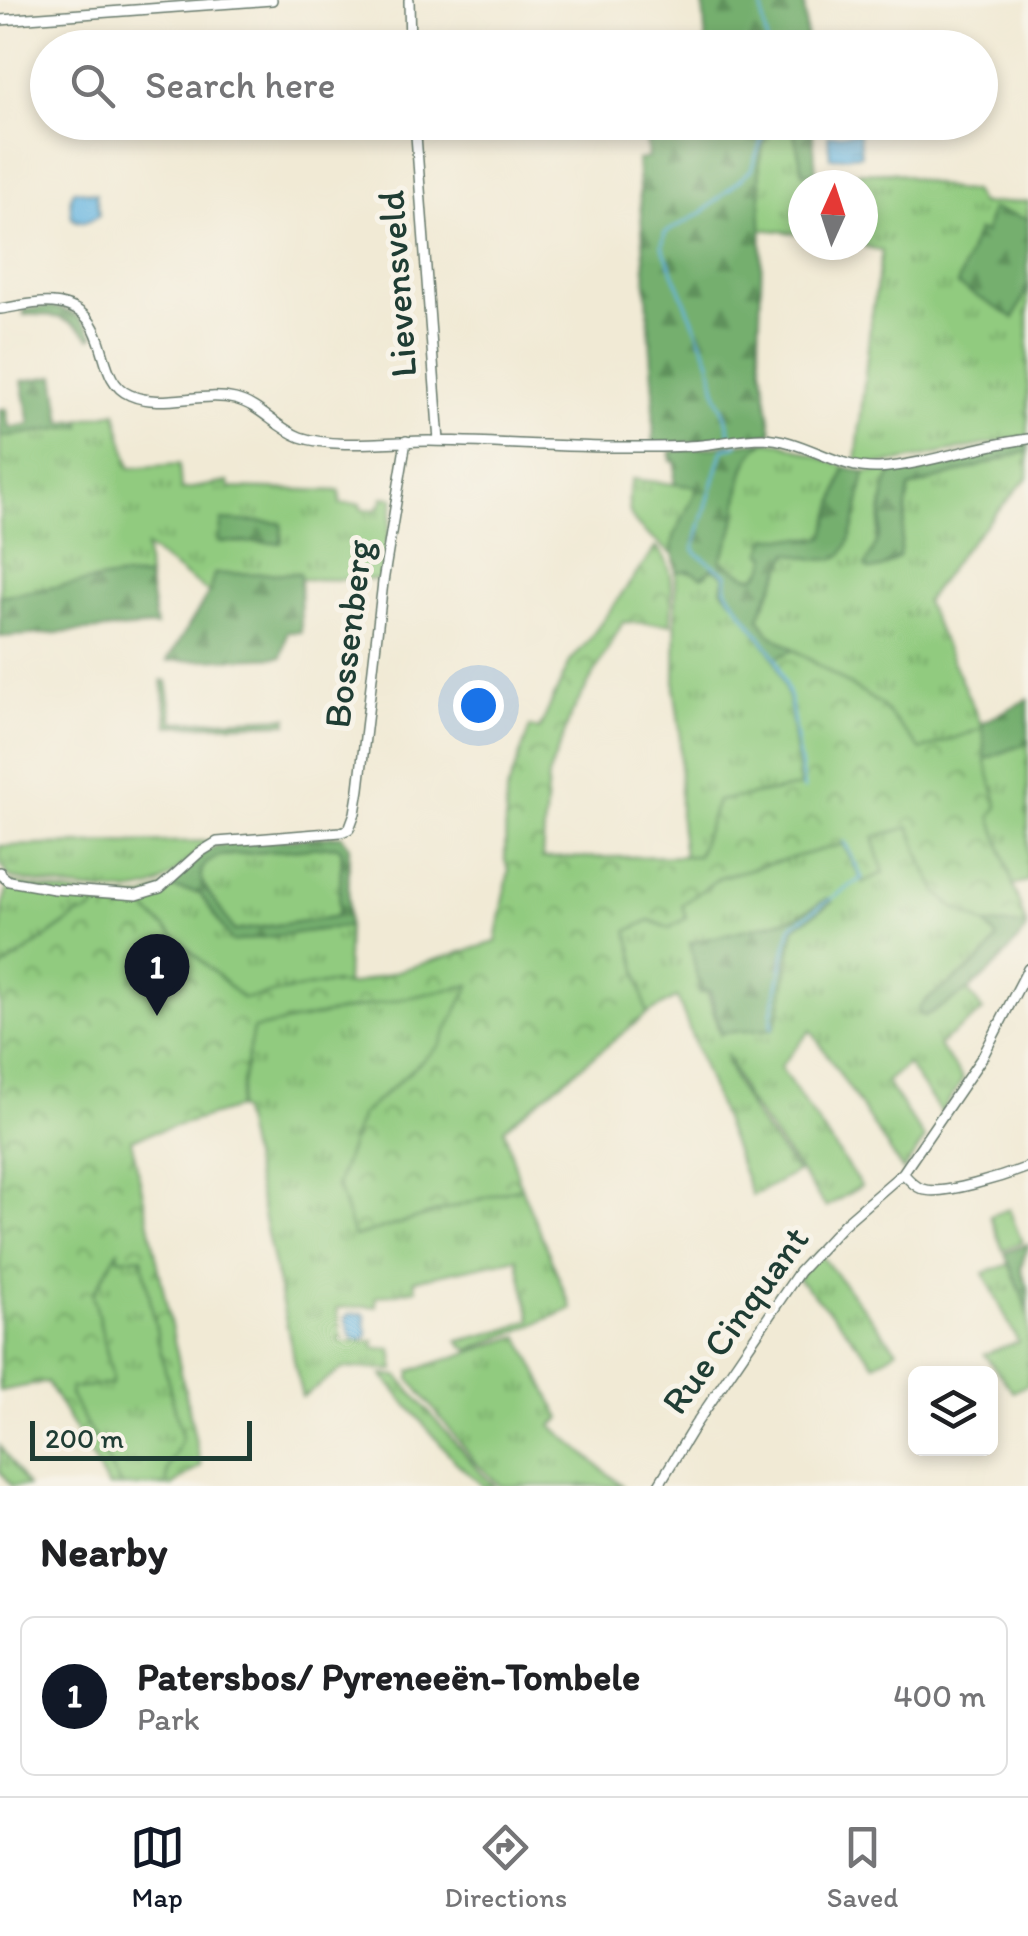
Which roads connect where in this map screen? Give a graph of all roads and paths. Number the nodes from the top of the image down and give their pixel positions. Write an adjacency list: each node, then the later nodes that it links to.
1 (272, 0): 3 (street)
2 (409, 0): 4 (street)
3 (0, 20)
4 (410, 30)
5 (417, 140): 9 (street, Lievensveld)
6 (0, 309): 8 (street)
7 (1028, 440): 9 (street)
8 (406, 441): 9 (street); 10 (street, Bossenberg)
9 (439, 441)
10 (0, 872)
11 (1028, 969): 13 (street)
12 (1028, 1167): 13 (street)
13 (903, 1173): 14 (street, Rue Cinquant)
14 (658, 1486)

